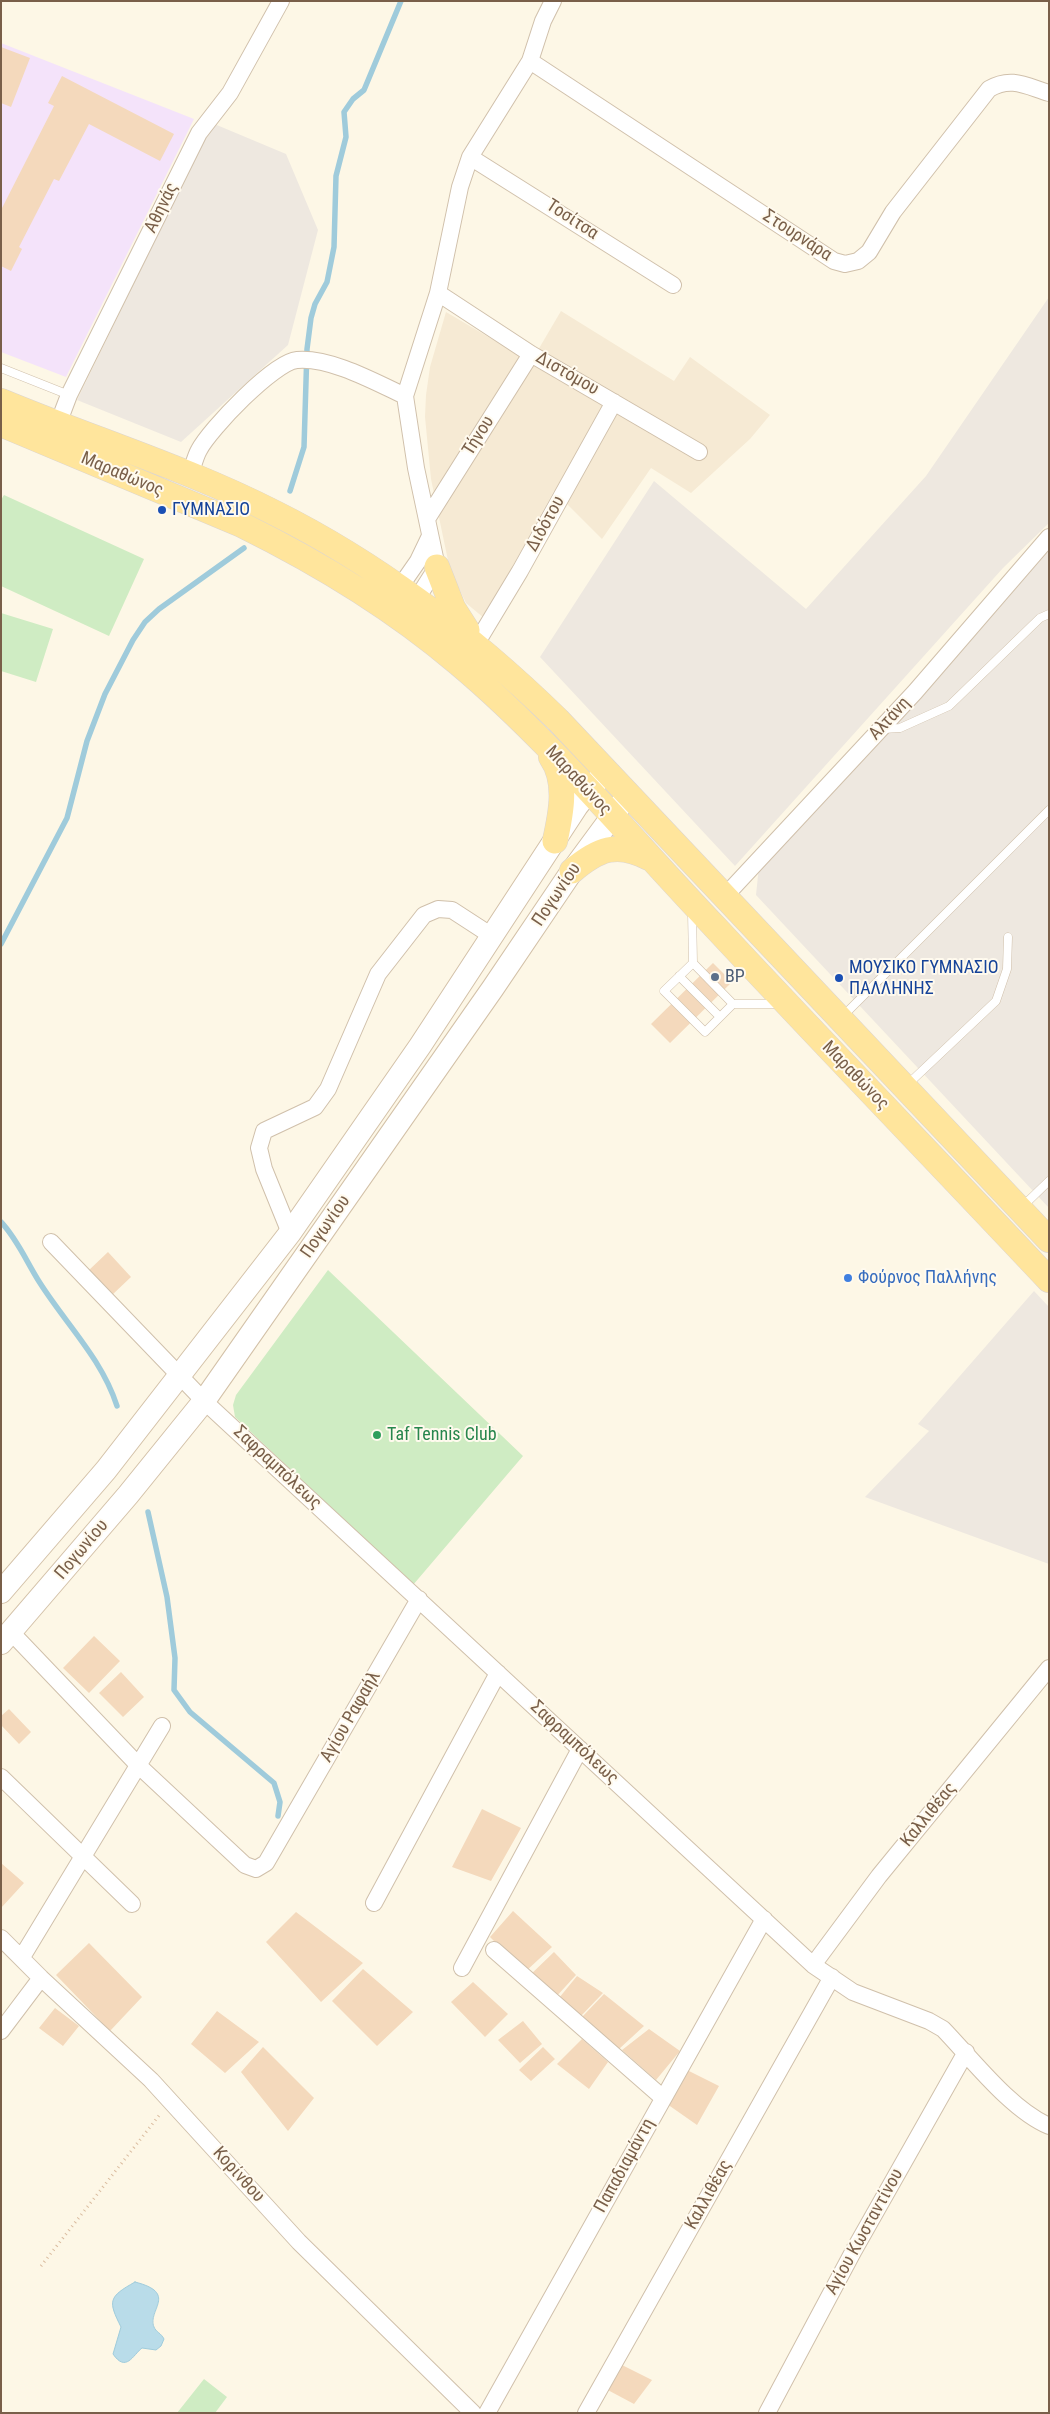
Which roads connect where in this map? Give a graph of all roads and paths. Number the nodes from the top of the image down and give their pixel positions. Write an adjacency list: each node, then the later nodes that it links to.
1 (281, 1): 10 (street, Αθηνάς)
2 (553, 1): 3 (street)
3 (530, 61): 4 (street, Στουρνάρα); 5 (street)
4 (1049, 93)
5 (470, 157): 6 (street, Τοσίτσα); 7 (street)
6 (673, 285)
7 (438, 293): 8 (street, Διστόμου); 11 (street)
8 (531, 354): 13 (street, Διστόμου); 18 (street, Τήνου)
9 (1, 368): 10 (lane)
10 (69, 395): 15 (street, Αθηνάς)
11 (405, 396): 17 (street); 18 (street)
12 (1, 401): 15 (main road, Μαραθώνος)
13 (614, 402): 16 (street, Διστόμου); 25 (street, Διδότου)
14 (1, 424): 23 (main road, Μαραθώνος)
15 (58, 424): 17 (main road, Μαραθώνος)
16 (699, 452)
17 (190, 475): 22 (main road, Μαραθώνος)
18 (427, 519): 19 (street)
19 (430, 536): 21 (street); 22 (street)
20 (1049, 537): 26 (street, Αλτάνη)
21 (437, 567): 22 (street); 25 (main road)
22 (409, 592): 23 (street); 25 (main road, Μαραθώνος)
23 (393, 614): 27 (main road, Μαραθώνος)
24 (1049, 614): 26 (lane)
25 (476, 644): 28 (main road, Μαραθώνος)
26 (881, 729): 36 (street, Αλτάνη)
27 (540, 740): 29 (main road, Μαραθώνος); 33 (main road)
28 (606, 770): 29 (main road, Πογωνίου); 30 (main road, Μαραθώνος)
29 (589, 792): 32 (main road, Μαραθώνος); 33 (main road, Πογωνίου)
30 (628, 795): 32 (main road, Πογωνίου); 36 (main road, Μαραθώνος)
31 (1049, 810): 45 (lane)
32 (611, 817): 34 (main road, Μαραθώνος); 35 (main road, Πογωνίου)
33 (555, 840): 38 (main road, Πογωνίου)
34 (650, 858): 35 (main road); 37 (main road, Μαραθώνος)
35 (572, 871): 54 (main road, Πογωνίου)
36 (725, 896): 45 (main road, Μαραθώνος)
37 (692, 904): 40 (lane); 43 (main road, Μαραθώνος)
38 (492, 936): 49 (main road, Πογωνίου); 49 (street)
39 (1008, 937): 46 (lane)
40 (693, 963): 41 (lane); 42 (lane)
41 (679, 976): 44 (lane); 44 (lane)
42 (733, 1004): 43 (lane); 44 (lane)
43 (786, 1004): 52 (main road, Μαραθώνος)
44 (720, 1017)
45 (841, 1018): 46 (main road, Μαραθώνος)
46 (904, 1088): 48 (main road, Μαραθώνος)
47 (1049, 1181): 48 (lane)
48 (1020, 1210): 50 (main road, Μαραθώνος)
49 (290, 1233): 53 (main road, Πογωνίου)
50 (1049, 1240)
51 (51, 1242): 53 (street)
52 (1049, 1280)
53 (180, 1375): 54 (street, Σαφραμπόλεως); 55 (main road, Πογωνίου)
54 (204, 1401): 56 (street, Σαφραμπόλεως); 57 (main road, Πογωνίου)
55 (1, 1592)
56 (419, 1599): 59 (street, Σαφραμπόλεως); 62 (street, Αγίου Ραφαήλ)
57 (6, 1637): 62 (street)
58 (1049, 1668): 71 (street, Καλλιθέας)
59 (498, 1673): 61 (street, Σαφραμπόλεως); 65 (street)
60 (162, 1726): 62 (street)
61 (580, 1748): 67 (street, Σαφραμπόλεως); 72 (street)
62 (139, 1766): 64 (street)
63 (1, 1777): 64 (street)
64 (83, 1857): 66 (street); 70 (street)
65 (374, 1903)
66 (132, 1904)
67 (764, 1919): 71 (street, Σαφραμπόλεως); 77 (street, Παπαδιαμάντη)
68 (1, 1938): 70 (street, Κορίνθου)
69 (494, 1950): 77 (street)
70 (22, 1957): 73 (street, Κορίνθου)
71 (813, 1965): 74 (street, Σαφραμπόλεως)
72 (462, 1968)
73 (41, 1978): 75 (street); 78 (street, Κορίνθου)
74 (832, 1978): 76 (street, Σαφραμπόλεως); 83 (street, Καλλιθέας)
75 (1, 2031)
76 (966, 2052): 79 (street, Σαφραμπόλεως); 84 (street, Αγίου Κωσταντίνου)
77 (663, 2098): 82 (street, Παπαδιαμάντη)
78 (170, 2100): 80 (path); 81 (street, Κορίνθου)
79 (1049, 2126)
80 (41, 2266)
81 (473, 2413)
82 (487, 2413)
83 (586, 2413)
84 (767, 2413)

